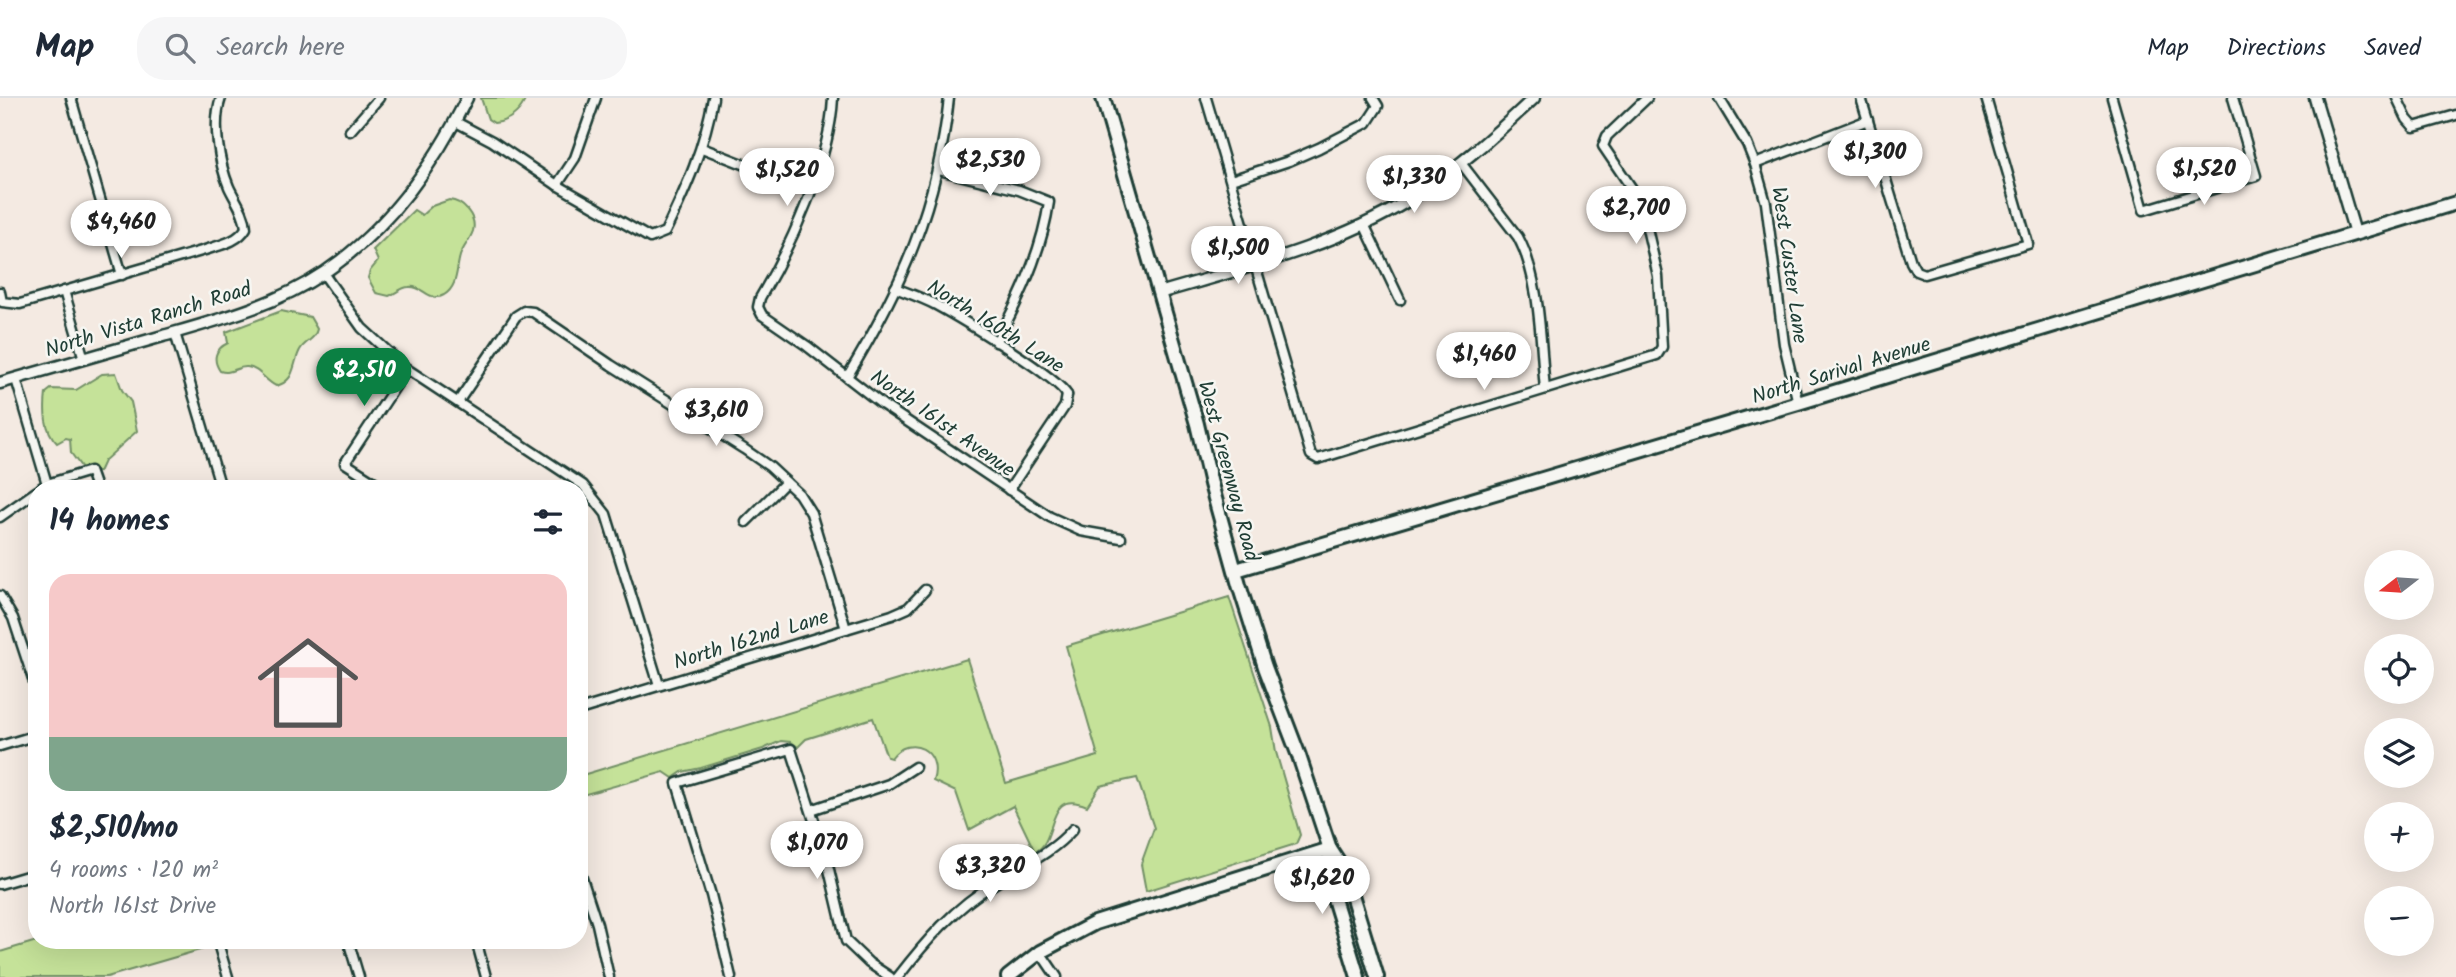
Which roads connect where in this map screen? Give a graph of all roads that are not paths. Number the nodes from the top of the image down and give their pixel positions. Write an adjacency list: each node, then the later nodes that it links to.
1 (71, 98): 37 (street)
2 (221, 98): 37 (street)
3 (379, 98): 24 (street)
4 (467, 98): 23 (street, North Vista Ranch Road)
5 (596, 98): 30 (street)
6 (713, 98): 25 (street)
7 (832, 98): 31 (street)
8 (949, 98): 28 (street)
9 (1102, 98): 41 (main road, West Greenway Road)
10 (1206, 98): 29 (street)
11 (1373, 98): 29 (street)
12 (1533, 98): 26 (street)
13 (1647, 98): 50 (street)
14 (1719, 98): 27 (street, West Custer Lane)
15 (1861, 98): 22 (street)
16 (1986, 98): 22 (street)
17 (2112, 98): 18 (street)
18 (2233, 98)
19 (2315, 98): 34 (street)
20 (2397, 98): 21 (street)
21 (2456, 115)
22 (1868, 120): 27 (street)
23 (456, 122): 30 (street); 36 (street, North Vista Ranch Road)
24 (350, 131)
25 (702, 148): 30 (street); 31 (street)
26 (1461, 163): 33 (street); 50 (street)
27 (1755, 164): 54 (street, West Custer Lane)
28 (939, 170): 38 (street); 44 (street)
29 (1231, 180): 35 (street)
30 (556, 186)
31 (810, 190): 47 (street, North 161st Avenue)
32 (2456, 203): 34 (main road, North Sarival Avenue)
33 (1364, 224): 35 (street); 42 (street)
34 (2356, 233): 54 (main road, North Sarival Avenue)
35 (1255, 265): 41 (street); 50 (street)
36 (323, 273): 43 (street, North Vista Ranch Road); 46 (street)
37 (122, 275): 39 (street)
38 (895, 288): 44 (street, North 160th Lane); 47 (street)
39 (64, 291): 40 (street); 45 (street)
40 (0, 292)
41 (1159, 293): 68 (main road, West Greenway Road)
42 (1400, 300)
43 (175, 333): 45 (street, North Vista Ranch Road); 58 (street)
44 (996, 342): 52 (street, North 160th Lane)
45 (84, 359): 48 (street, North Vista Ranch Road)
46 (407, 369): 53 (street); 59 (street)
47 (847, 377): 62 (street, North 161st Avenue)
48 (16, 379): 49 (street, North Vista Ranch Road); 55 (street)
49 (0, 383)
50 (1545, 389)
51 (1076, 393): 52 (street, North 160th Lane)
52 (1066, 395): 62 (street)
53 (458, 402): 60 (street); 61 (street)
54 (1798, 403): 68 (main road, North Sarival Avenue)
55 (39, 480)
56 (64, 480): 57 (street)
57 (93, 480)
58 (219, 480)
59 (372, 480)
60 (576, 480)
61 (786, 482): 66 (street); 71 (street)
62 (1009, 490): 67 (street, North 161st Avenue)
63 (588, 491): 73 (street)
64 (28, 497): 65 (street)
65 (0, 517)
66 (746, 522)
67 (1121, 538)
68 (1236, 570): 80 (main road, West Greenway Road)
69 (925, 590): 71 (street, North 162nd Lane)
70 (0, 596): 72 (street)
71 (846, 629): 73 (street, North 162nd Lane)
72 (28, 664)
73 (659, 685): 74 (street, North 162nd Lane)
74 (588, 706)
75 (28, 738): 76 (street)
76 (0, 746)
77 (915, 767): 78 (street)
78 (811, 810): 92 (street); 93 (street)
79 (1073, 829): 94 (street)
80 (1331, 849): 87 (main road); 97 (main road, West Greenway Road); 98 (main road, West Greenway Road)
81 (28, 876): 82 (street)
82 (0, 884)
83 (588, 896): 91 (street)
84 (220, 949): 88 (street)
85 (351, 949): 89 (street)
86 (478, 949): 90 (street)
87 (1040, 952): 95 (main road); 96 (street)
88 (228, 977)
89 (359, 977)
90 (486, 977)
91 (609, 977)
92 (731, 977)
93 (890, 977)
94 (898, 977)
95 (1008, 977)
96 (1057, 977)
97 (1358, 977)
98 (1377, 977)

